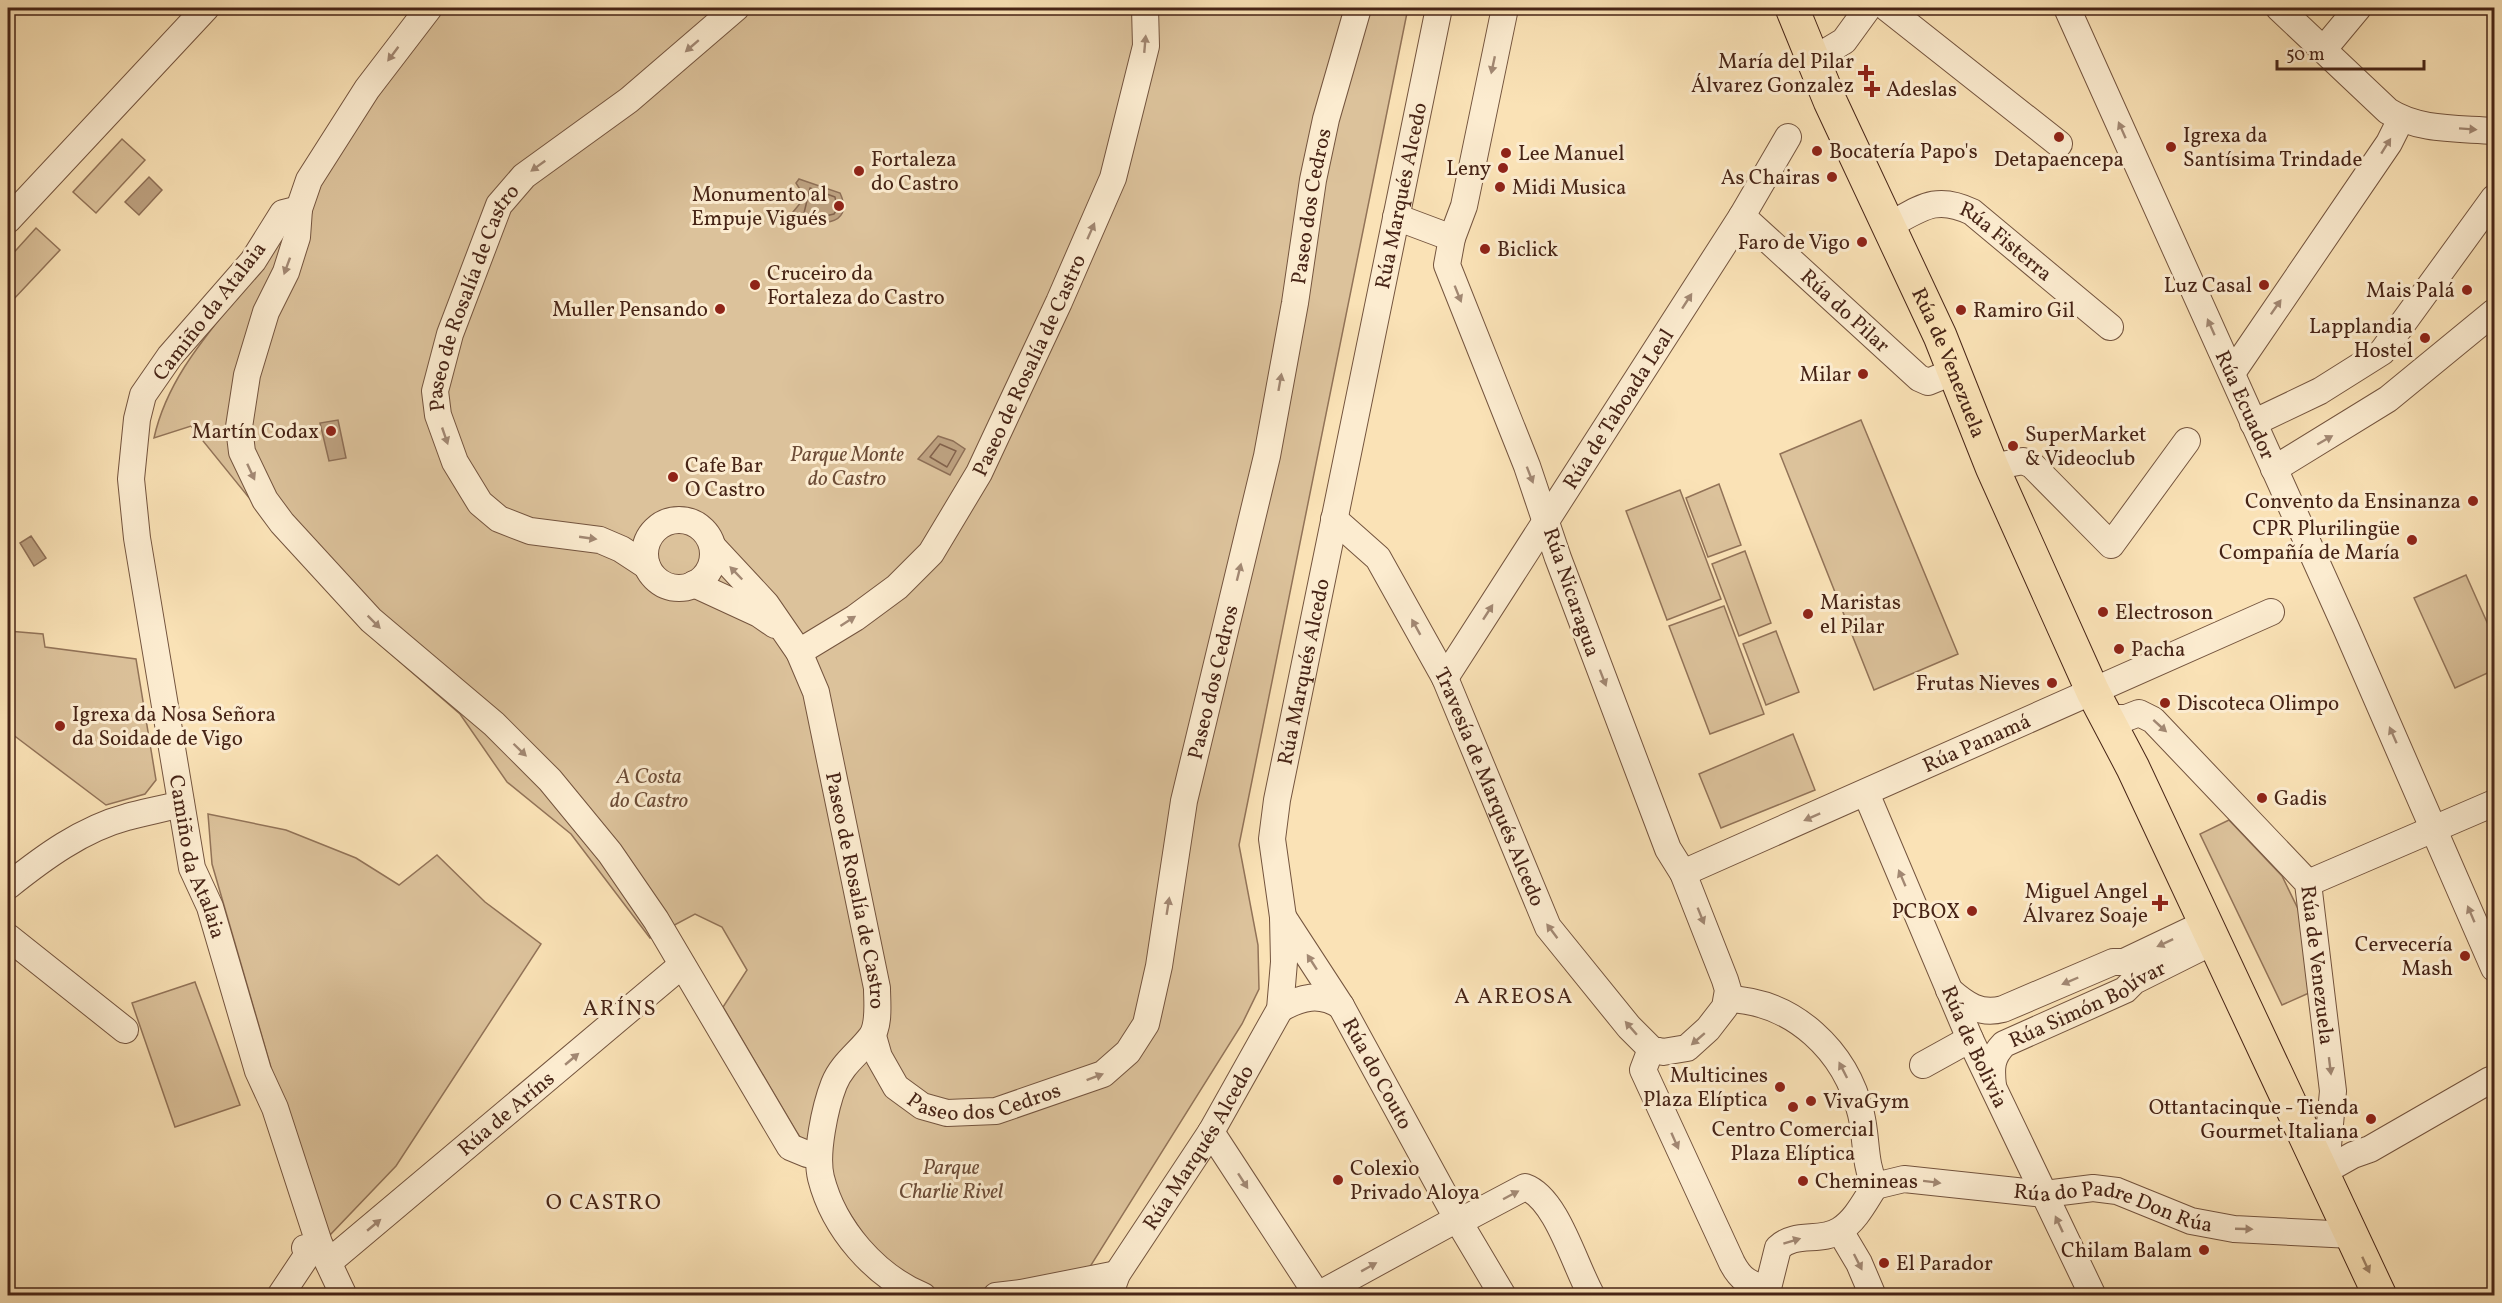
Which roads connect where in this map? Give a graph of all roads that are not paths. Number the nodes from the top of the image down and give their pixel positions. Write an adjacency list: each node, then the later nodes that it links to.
1 (206, 8): 24 (street)
2 (429, 8): 21 (street, one-way to 21)
3 (736, 8): 38 (street, Paseo de Rosalía de Castro, one-way to 38)
4 (1145, 8): 41 (street, Paseo de Rosalía de Castro, one-way to 4)
5 (1358, 8): 61 (street, Paseo dos Cedros, one-way to 5)
6 (1439, 8): 23 (street, Rúa Marqués Alcedo)
7 (1505, 8): 26 (street, Rúa Nicaragua, one-way to 26)
8 (1792, 8): 15 (main road, Rúa de Venezuela)
9 (1868, 8): 15 (street)
10 (1887, 8): 19 (street)
11 (2067, 8): 30 (street, Rúa Ecuador, one-way to 11)
12 (2280, 8): 14 (street)
13 (2358, 8): 14 (street)
14 (2323, 50): 16 (street)
15 (1814, 59): 25 (main road, Rúa de Venezuela)
16 (2401, 119): 17 (street, one-way to 17); 30 (street, one-way to 16)
17 (2494, 131)
18 (1788, 137): 22 (street, Rúa de Taboada Leal)
19 (2059, 144)
20 (2494, 198): 31 (street)
21 (299, 210): 46 (street, Camiño da Atalaia); 54 (street, one-way to 54)
22 (1742, 216): 29 (street, Rúa do Pilar); 36 (street, Rúa de Taboada Leal, one-way to 22)
23 (1396, 217): 26 (street); 35 (street, Rúa Marqués Alcedo)
24 (8, 220)
25 (1888, 226): 28 (street, Rúa Fisterra); 29 (main road, Rúa de Venezuela)
26 (1452, 238): 36 (street, Rúa Nicaragua, one-way to 36)
27 (2494, 312): 34 (street, one-way to 27)
28 (2110, 327)
29 (1955, 371): 33 (main road, Rúa de Venezuela)
30 (2232, 373): 31 (street, Rúa Ecuador)
31 (2253, 423): 34 (street, Rúa Ecuador)
32 (2187, 441): 33 (street)
33 (1992, 467): 43 (main road, Rúa de Venezuela)
34 (2274, 469): 47 (street, Rúa Ecuador, one-way to 34)
35 (1334, 519): 42 (street, Travesía de Marqués Alcedo, one-way to 35); 51 (street, Rúa Marqués Alcedo)
36 (1547, 519): 42 (street, Rúa de Taboada Leal, one-way to 36); 48 (street, Rúa Nicaragua, one-way to 48)
37 (713, 548): 38 (street); 39 (street); 41 (street, Paseo de Rosalía de Castro, one-way to 37)
38 (647, 566): 39 (street)
39 (694, 584): 41 (street)
40 (2271, 612): 43 (street, Rúa Panamá)
41 (792, 643): 61 (street, Paseo de Rosalía de Castro)
42 (1445, 678): 63 (street, Travesía de Marqués Alcedo, one-way to 42)
43 (2100, 705): 44 (street, Rúa Panamá); 49 (street, Rúa de Venezuela, one-way to 49); 52 (main road, Rúa de Venezuela)
44 (1866, 793): 48 (street, Rúa Panamá, one-way to 48); 56 (street, Rúa de Bolivia, one-way to 44)
45 (2494, 803): 47 (street)
46 (181, 804): 50 (street); 76 (street, Camiño da Atalaia)
47 (2433, 827): 49 (street); 55 (street, Rúa Ecuador, one-way to 47)
48 (1683, 873): 57 (street, Rúa Nicaragua, one-way to 57)
49 (2308, 883): 69 (street, Rúa de Venezuela, one-way to 69)
50 (8, 886)
51 (1283, 917): 58 (street, Rúa do Couto, one-way to 51); 59 (street, Rúa Marqués Alcedo)
52 (2210, 932): 56 (street, Rúa Simón Bolívar, one-way to 56); 66 (street, Rúa Simón Bolívar); 69 (main road, Rúa de Venezuela)
53 (8, 937): 60 (street)
54 (682, 965): 68 (street); 76 (street, Rúa de Aríns, one-way to 54)
55 (2494, 968)
56 (1949, 990): 62 (street, Rúa de Bolivia)
57 (1727, 999): 63 (street, one-way to 63); 70 (street, one-way to 57)
58 (1341, 1006): 59 (street); 72 (street, Rúa do Couto)
59 (1280, 1009): 67 (street, Rúa Marqués Alcedo)
60 (125, 1030)
61 (873, 1036): 68 (street, Paseo de Rosalía de Castro)
62 (1970, 1039): 64 (street); 66 (street, Rúa de Bolivia)
63 (1652, 1049): 78 (street, one-way to 78)
64 (1923, 1065)
65 (2490, 1080): 69 (street)
66 (1993, 1089): 71 (street, Rúa de Bolivia)
67 (1211, 1132): 77 (street, Rúa Marqués Alcedo); 81 (street, one-way to 81)
68 (819, 1155): 79 (street, Paseo de Rosalía de Castro)
69 (2321, 1173): 74 (main road, Rúa de Venezuela)
70 (1875, 1186): 71 (street, Rúa do Padre Don Rúa, one-way to 71); 73 (street)
71 (2045, 1194): 74 (street, Rúa do Padre Don Rúa, one-way to 74); 87 (street, Rúa de Bolivia, one-way to 71)
72 (1458, 1220): 81 (street, one-way to 72); 84 (street, Rúa do Couto); 85 (street, one-way to 85)
73 (1840, 1231): 78 (street, one-way to 73); 86 (street, one-way to 86)
74 (2352, 1235): 88 (main road, Rúa de Venezuela, one-way to 88)
75 (305, 1248): 82 (street)
76 (329, 1262): 83 (street, Camiño da Atalaia)
77 (1113, 1285): 80 (street)
78 (1766, 1292)
79 (907, 1293)
80 (1014, 1295)
81 (1318, 1295)
82 (280, 1296)
83 (344, 1296)
84 (1503, 1296)
85 (1592, 1296)
86 (1873, 1296)
87 (2093, 1296)
88 (2380, 1296)

